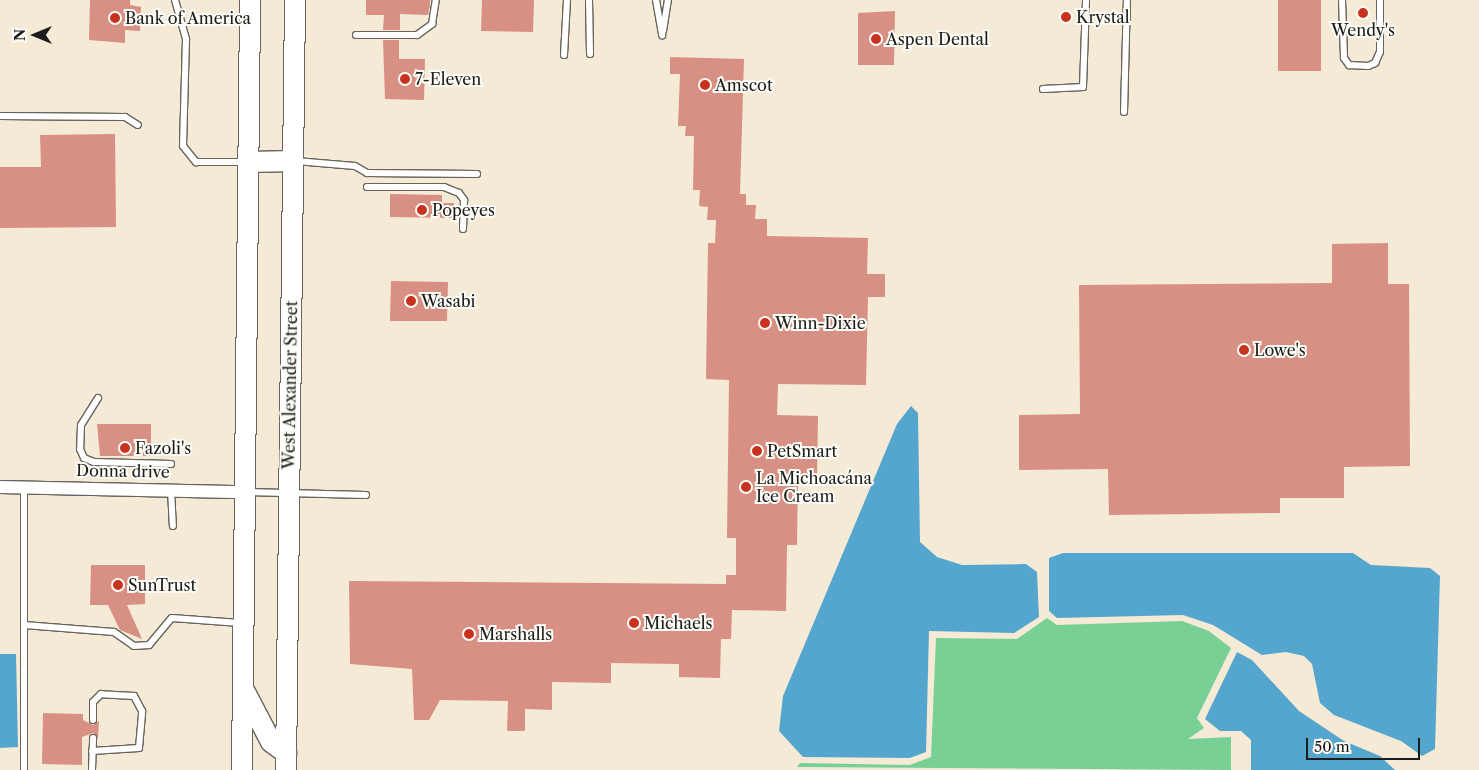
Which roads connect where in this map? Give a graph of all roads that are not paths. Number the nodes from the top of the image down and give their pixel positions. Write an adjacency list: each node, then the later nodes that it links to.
1 (175, 0): 20 (lane)
2 (250, 0): 20 (main road)
3 (295, 0): 21 (main road, West Alexander Street)
4 (436, 0): 13 (lane)
5 (567, 0): 15 (lane)
6 (588, 0): 14 (lane)
7 (656, 0): 8 (lane)
8 (668, 0)
9 (1086, 0): 16 (lane)
10 (1127, 0): 17 (lane)
11 (1342, 0): 12 (lane)
12 (1380, 0)
13 (356, 35)
14 (590, 54)
15 (564, 55)
16 (1043, 89)
17 (1124, 112)
18 (0, 116): 19 (lane)
19 (138, 125)
20 (248, 162): 21 (main road); 30 (main road)
21 (292, 162): 22 (lane); 31 (main road, West Alexander Street)
22 (477, 174)
23 (367, 188): 24 (lane)
24 (463, 229)
25 (98, 398): 26 (lane)
26 (171, 464)
27 (24, 486): 28 (street, Donna drive); 29 (street, Donna drive); 35 (lane)
28 (0, 488)
29 (171, 489): 30 (street, Donna drive); 33 (lane)
30 (245, 492): 31 (lane); 34 (main road)
31 (289, 492): 32 (lane); 40 (main road, West Alexander Street)
32 (366, 495)
33 (174, 526)
34 (243, 623): 35 (lane); 36 (main road)
35 (24, 625): 41 (lane)
36 (243, 688): 40 (main road); 43 (main road)
37 (93, 720): 39 (lane)
38 (93, 738): 39 (lane)
39 (92, 751): 42 (lane)
40 (286, 761)
41 (24, 770)
42 (92, 770)
43 (242, 770)

